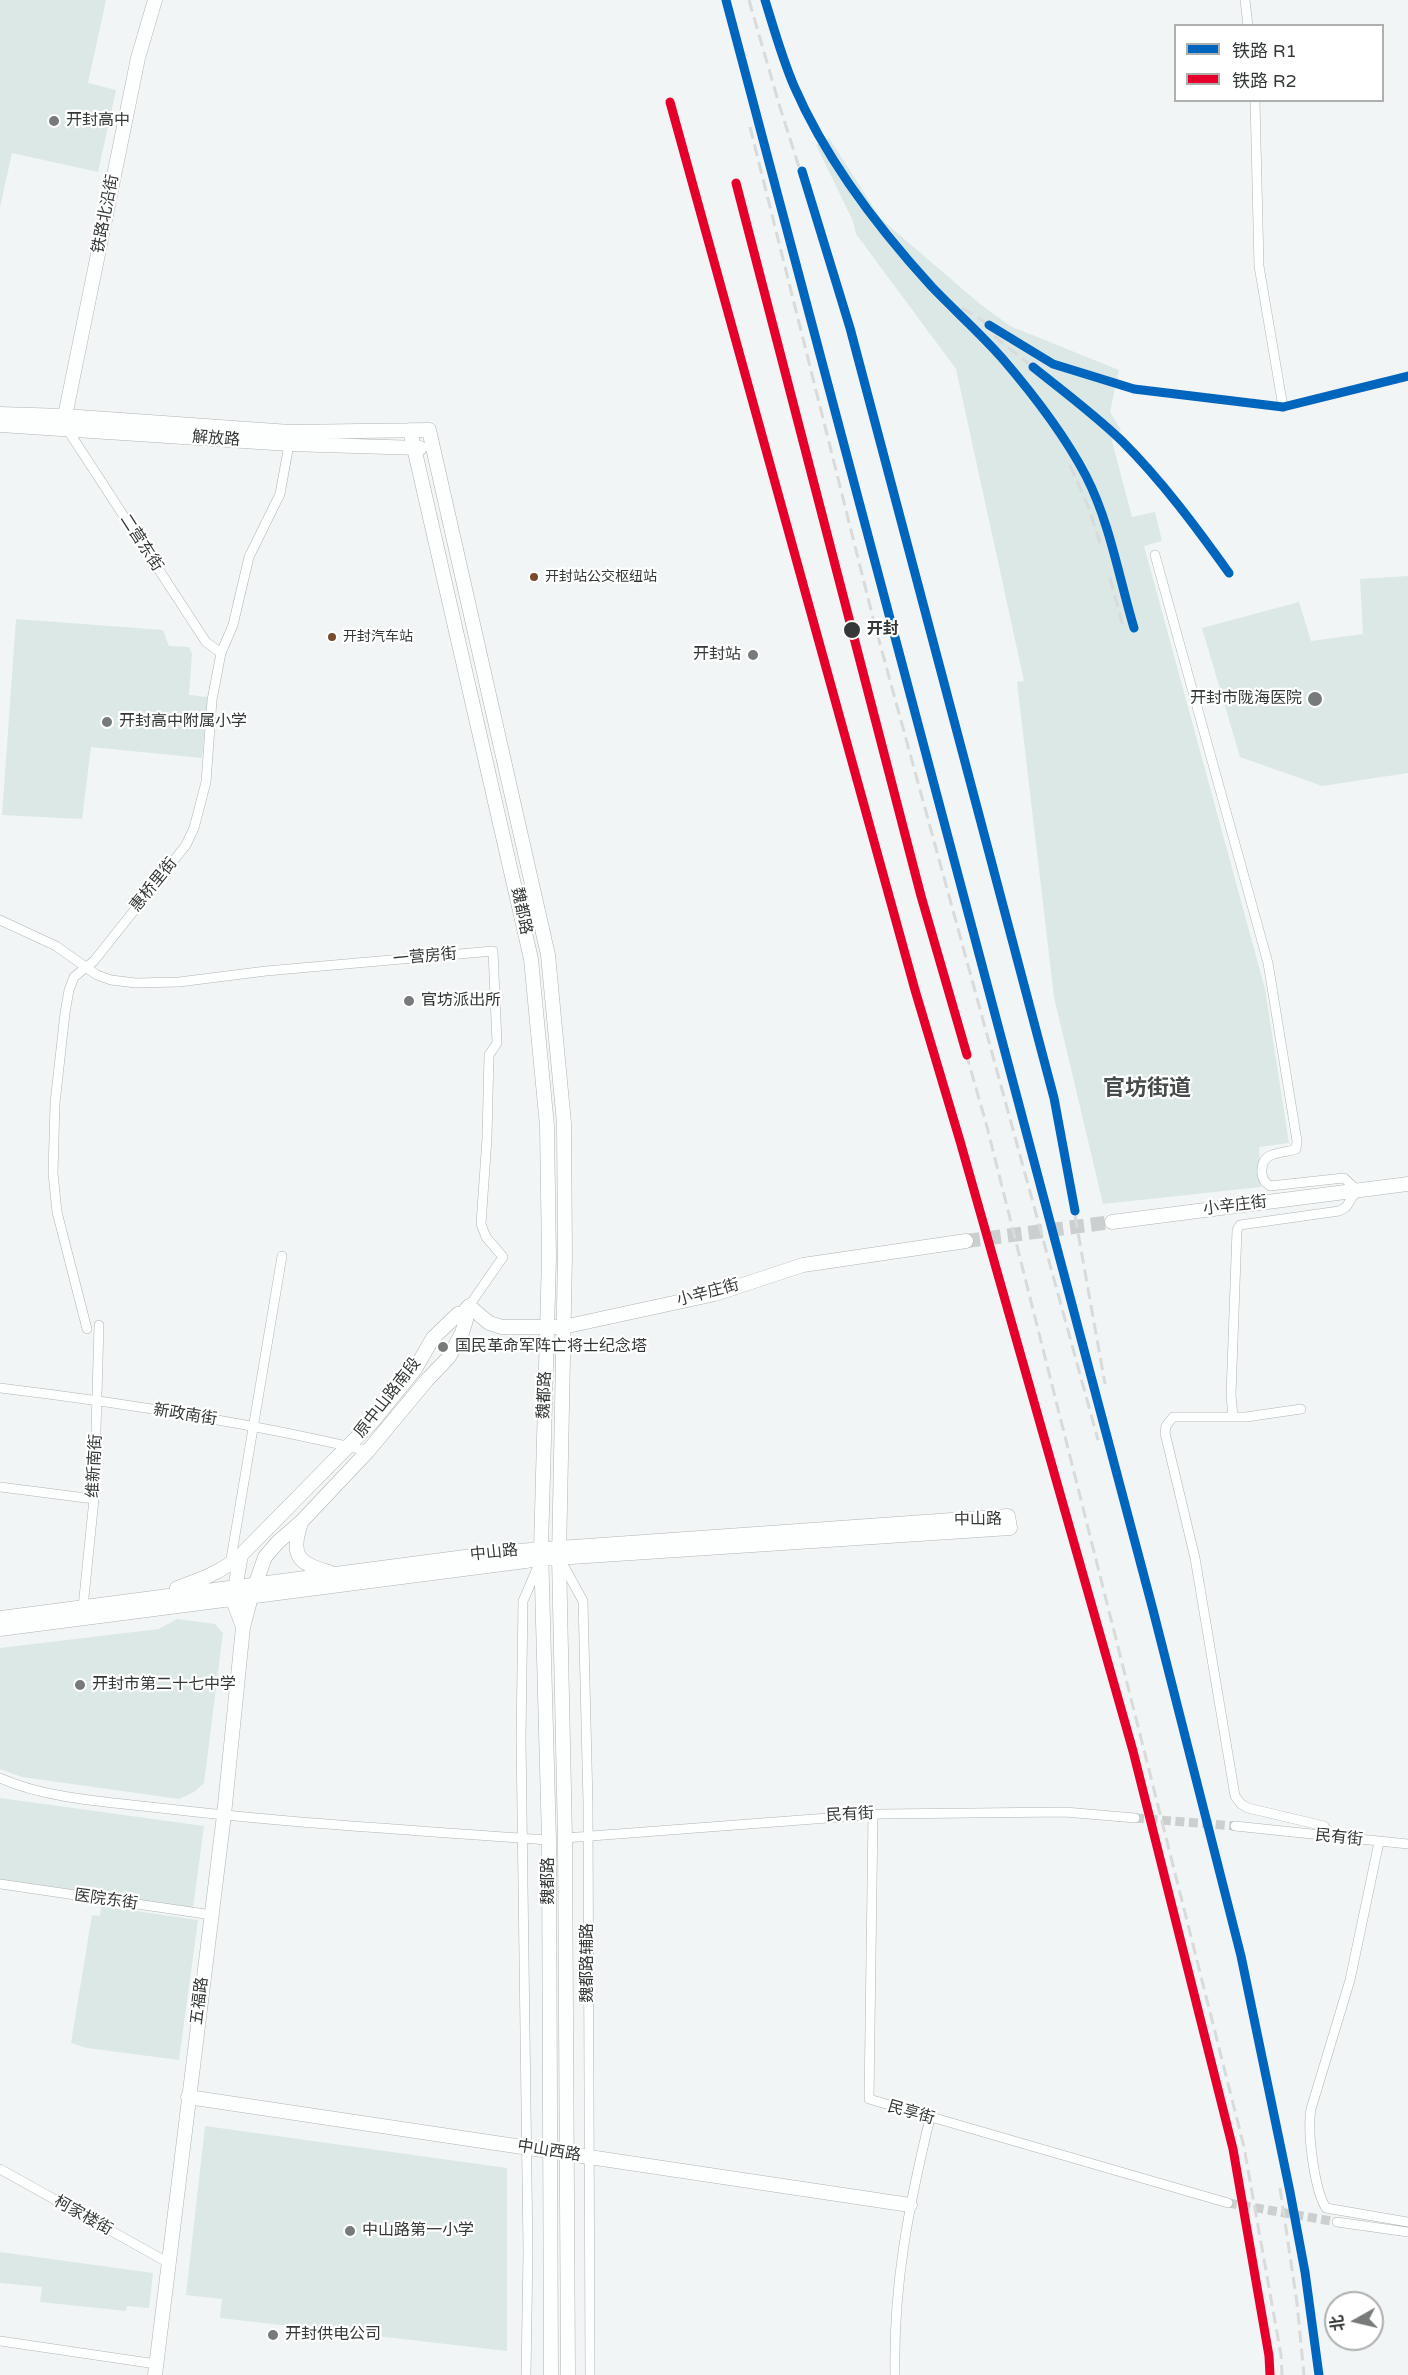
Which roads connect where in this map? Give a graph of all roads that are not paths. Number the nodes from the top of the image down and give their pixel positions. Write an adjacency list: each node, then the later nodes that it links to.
1 (155, 0): 7 (main road, 铁路北沿街)
2 (1245, 0): 3 (street)
3 (1248, 24)
4 (1255, 102): 5 (street)
5 (1283, 407)
6 (0, 414): 7 (main road, 解放路)
7 (66, 422): 8 (main road, 解放路); 11 (main road, 解放路); 15 (street, 二营东街)
8 (0, 425)
9 (410, 430): 10 (main road, 解放路); 11 (main road, 解放路); 12 (main road, 魏都路)
10 (429, 430): 13 (main road, 魏都路)
11 (290, 438): 12 (main road, 解放路); 15 (street, 惠桥里街)
12 (414, 448): 13 (main road, 解放路); 26 (main road, 魏都路)
13 (433, 448): 25 (main road, 魏都路)
14 (1155, 555): 19 (street)
15 (221, 653): 17 (street, 惠桥里街)
16 (0, 920): 17 (street, 一营房街)
17 (86, 968): 23 (street, 一营房街); 27 (street, 惠桥里街)
18 (1408, 1184): 19 (main road, 小辛庄街)
19 (1357, 1190): 20 (main road, 小辛庄街); 31 (street)
20 (1112, 1222)
21 (966, 1241): 25 (main road, 小辛庄街)
22 (282, 1256): 32 (street)
23 (465, 1311): 26 (main road, 小辛庄街); 33 (main road, 原中山路南段); 34 (main road, 原中山路南段)
24 (99, 1325): 29 (street, 维新南街)
25 (563, 1327): 26 (main road, 小辛庄街); 38 (main road, 魏都路)
26 (547, 1328): 39 (main road, 魏都路)
27 (87, 1329)
28 (0, 1388): 29 (street, 新政南街)
29 (98, 1401): 32 (street, 新政南街); 36 (street, 维新南街)
30 (1300, 1409): 31 (street)
31 (1233, 1417): 57 (street)
32 (253, 1426): 33 (street, 新政南街); 41 (street)
33 (350, 1447): 34 (street, 新政南街); 40 (main road, 原中山路南段)
34 (368, 1451): 37 (main road, 原中山路南段)
35 (0, 1487): 36 (street)
36 (94, 1499): 47 (street, 维新南街)
37 (301, 1522): 42 (main road); 43 (main road, 原中山路南段)
38 (559, 1552): 38 (main road, 中山路); 39 (main road, 中山路); 56 (street, 魏都路辅路); 59 (main road, 魏都路)
39 (541, 1554): 42 (main road, 中山路); 45 (main road, 中山路); 58 (street); 60 (main road, 魏都路)
40 (241, 1555): 41 (main road, 原中山路南段); 44 (main road)
41 (230, 1565): 46 (main road, 原中山路南段)
42 (334, 1573): 43 (main road, 中山路)
43 (257, 1583): 44 (main road, 中山路); 45 (main road, 原中山路南段)
44 (234, 1593): 45 (main road, 中山路); 46 (main road, 中山路); 49 (main road); 50 (main road, 中山路)
45 (251, 1597): 49 (main road, 原中山路南段)
46 (142, 1600): 47 (main road, 中山路)
47 (83, 1607): 48 (main road, 中山路)
48 (0, 1618)
49 (243, 1627): 53 (main road, 五福路)
50 (0, 1629)
51 (0, 1778): 53 (street)
52 (873, 1814): 54 (street, 民有街); 56 (street, 民有街); 66 (street, 民享街)
53 (224, 1815): 58 (street); 64 (main road, 五福路)
54 (1135, 1818)
55 (1235, 1826): 57 (street, 民有街)
56 (588, 1837): 59 (street, 民有街); 70 (street, 魏都路辅路)
57 (1332, 1837): 61 (street, 民有街)
58 (523, 1838): 60 (street); 67 (street)
59 (565, 1838): 69 (main road, 魏都路)
60 (549, 1840): 68 (main road, 魏都路)
61 (1379, 1842): 62 (street, 民有街); 75 (street)
62 (1408, 1844)
63 (0, 1884): 64 (street, 医院东街)
64 (212, 1915): 65 (main road, 五福路)
65 (188, 2097): 67 (main road, 中山西路); 77 (main road, 五福路)
66 (930, 2118): 72 (street, 民享街); 73 (street)
67 (527, 2148): 68 (main road, 中山西路); 80 (street)
68 (550, 2151): 69 (main road, 中山西路); 81 (main road, 魏都路)
69 (566, 2154): 70 (main road, 中山西路); 82 (main road, 魏都路)
70 (589, 2157): 73 (main road, 中山西路); 83 (street, 魏都路辅路)
71 (0, 2169): 77 (street, 柯家楼街)
72 (1227, 2203)
73 (910, 2205): 84 (street)
74 (1337, 2222): 76 (street)
75 (1408, 2222)
76 (1408, 2232)
77 (167, 2262): 79 (main road, 五福路)
78 (0, 2341): 79 (street)
79 (155, 2370)
80 (526, 2375)
81 (551, 2375)
82 (568, 2375)
83 (590, 2375)
84 (895, 2375)

